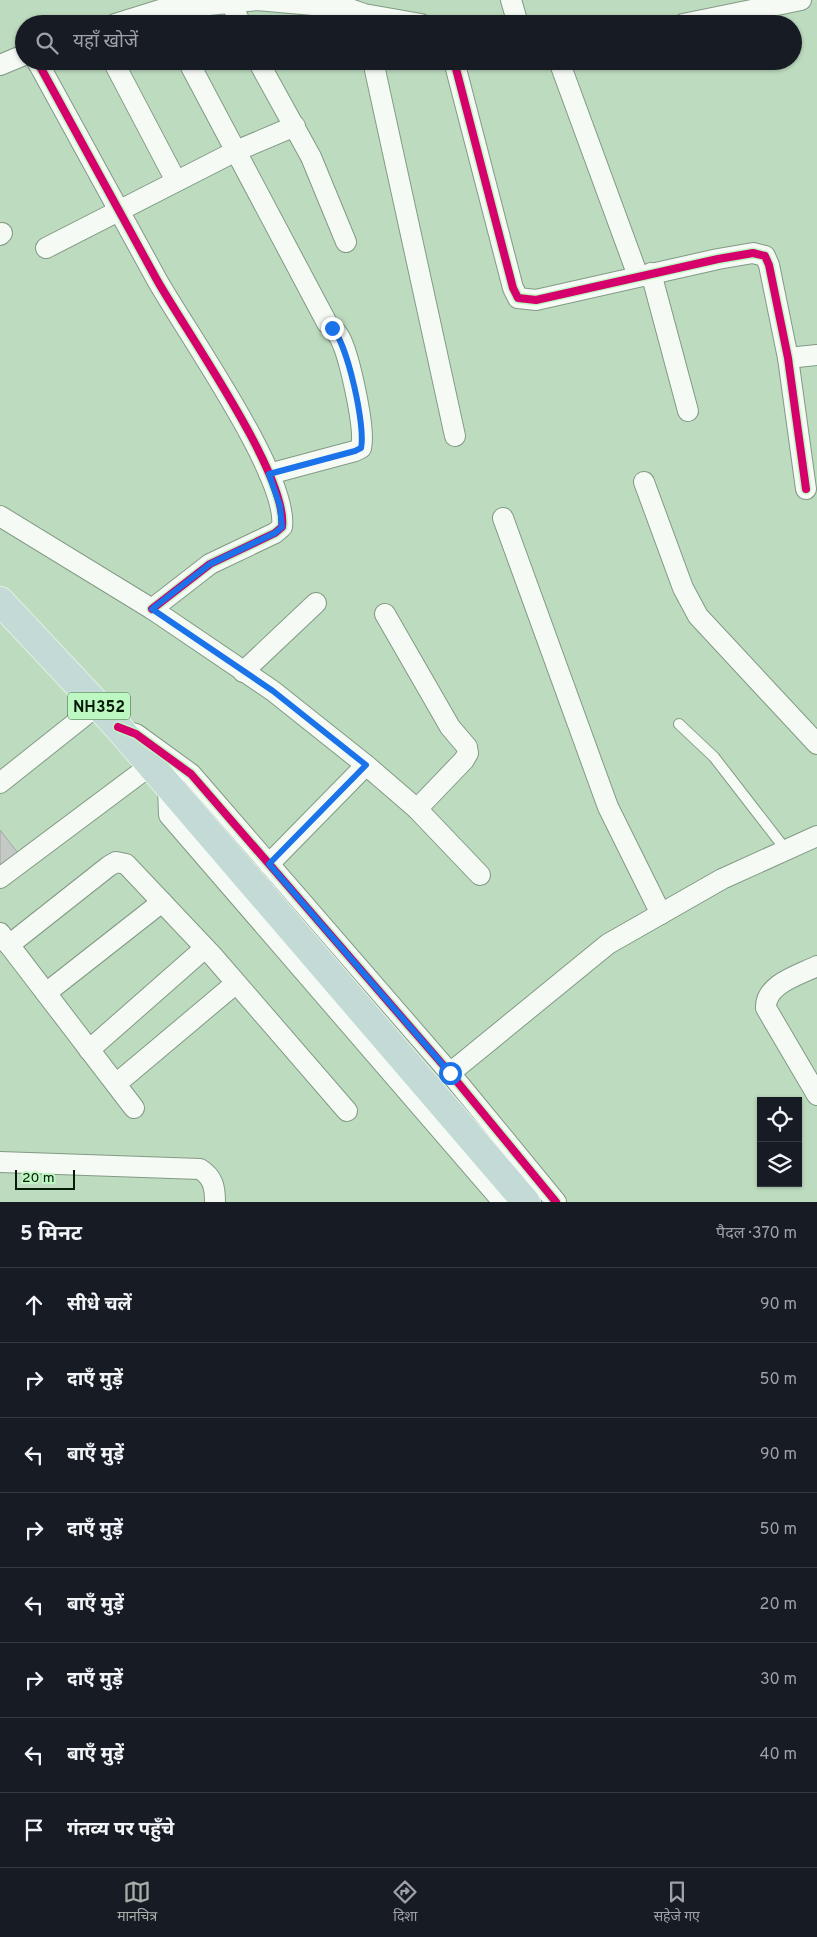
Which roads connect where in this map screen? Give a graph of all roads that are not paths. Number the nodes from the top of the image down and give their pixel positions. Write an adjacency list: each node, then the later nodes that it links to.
1 (511, 0): 7 (street)
2 (801, 0): 8 (street)
3 (231, 3): 4 (street); 5 (street); 6 (street)
4 (363, 13)
5 (174, 15)
6 (237, 15)
7 (515, 15)
8 (727, 15)
9 (15, 59): 10 (street)
10 (0, 65)
11 (42, 70): 21 (street)
12 (118, 70): 20 (street)
13 (193, 70): 19 (street)
14 (262, 70): 18 (street)
15 (376, 70): 28 (street)
16 (456, 70): 24 (street)
17 (563, 70): 24 (street)
18 (295, 126): 19 (street); 22 (street)
19 (236, 151): 20 (street); 29 (street)
20 (176, 181): 21 (street)
21 (118, 209): 23 (street); 29 (street)
22 (346, 242)
23 (46, 248)
24 (644, 274): 26 (street); 27 (street)
25 (817, 355): 26 (street)
26 (788, 358): 31 (street)
27 (688, 411)
28 (455, 436)
29 (269, 474): 36 (street)
30 (644, 482): 42 (street)
31 (806, 489)
32 (0, 516): 36 (street)
33 (503, 518): 53 (street)
34 (0, 601): 39 (highway, NH352)
35 (316, 603): 38 (street)
36 (152, 609): 38 (street)
37 (385, 614): 46 (street)
38 (243, 672): 43 (street)
39 (98, 705): 41 (highway, NH352); 45 (street)
40 (679, 724): 48 (lane)
41 (118, 727): 44 (highway, NH352); 49 (street)
42 (814, 734)
43 (366, 765): 46 (street); 49 (street)
44 (160, 775): 51 (street); 67 (street); 68 (highway, NH352)
45 (0, 783)
46 (417, 809): 50 (street)
47 (817, 836): 48 (street)
48 (786, 850): 53 (street)
49 (269, 864): 60 (street)
50 (480, 875)
51 (0, 878)
52 (162, 902): 54 (street); 55 (street); 58 (street)
53 (661, 914): 60 (street)
54 (4, 939): 58 (street)
55 (205, 948): 57 (street); 59 (street)
56 (817, 966): 62 (street)
57 (235, 984): 61 (street); 64 (street)
58 (46, 993): 59 (street)
59 (89, 1050): 61 (street)
60 (450, 1073): 69 (street)
61 (116, 1084): 63 (street)
62 (817, 1095)
63 (134, 1108)
64 (347, 1111)
65 (0, 1162): 66 (street)
66 (215, 1202)
67 (503, 1202)
68 (526, 1202)
69 (556, 1202)

